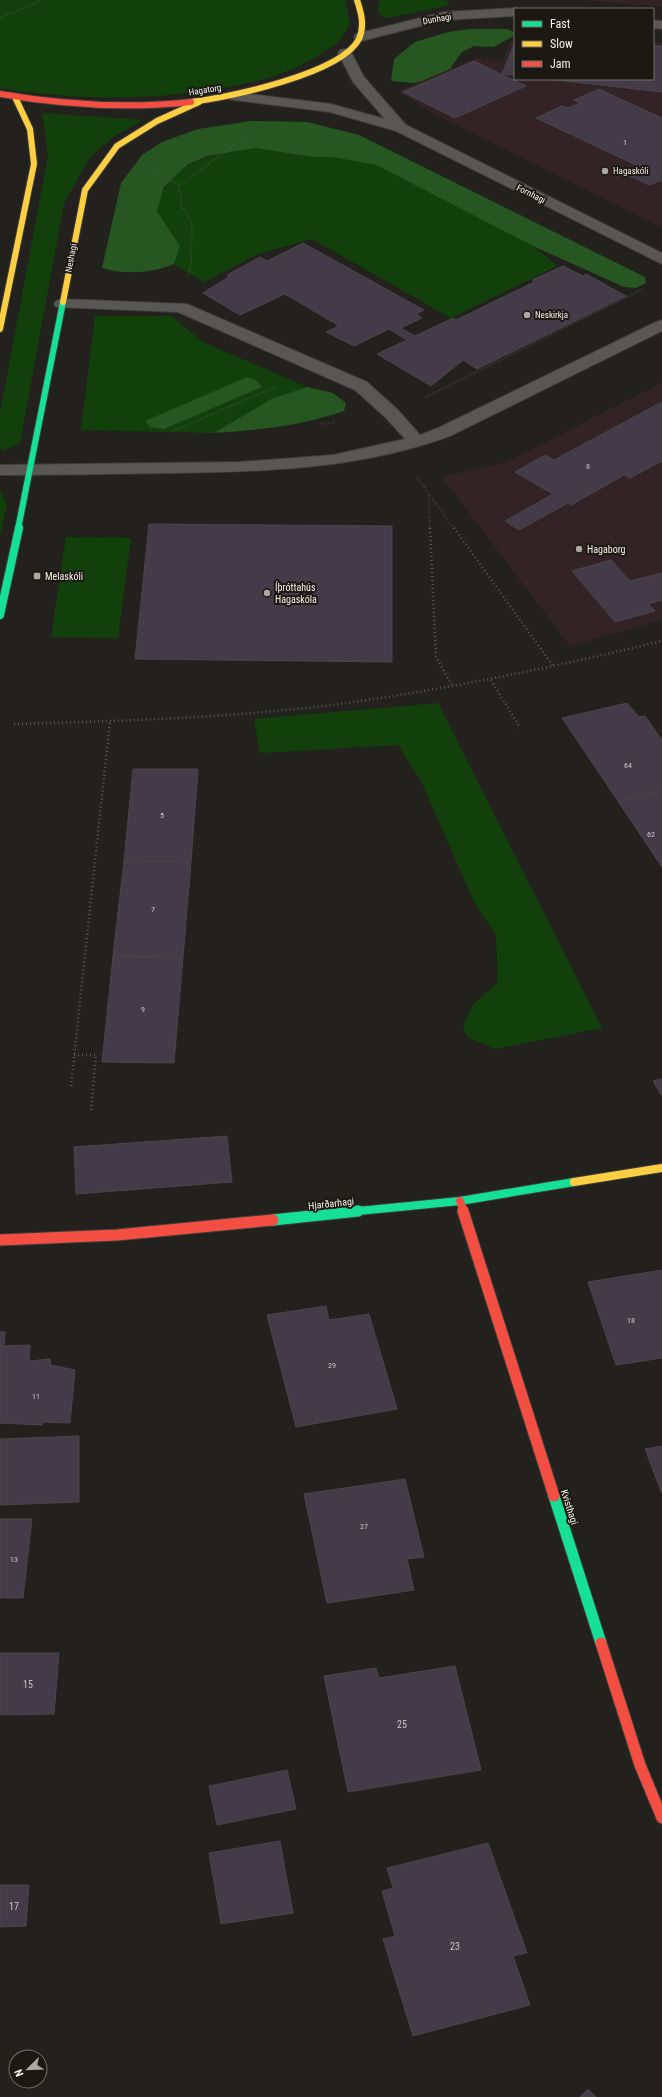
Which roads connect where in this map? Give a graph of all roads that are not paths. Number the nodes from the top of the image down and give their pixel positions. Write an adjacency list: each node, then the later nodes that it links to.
1 (357, 0): 5 (street)
2 (470, 0): 3 (street)
3 (514, 9)
4 (514, 12): 5 (street, Dunhagi)
5 (361, 37): 6 (street, Hagatorg)
6 (345, 53): 8 (street, Hagatorg); 11 (street, Fornhagi)
7 (0, 94): 9 (street, Hagatorg)
8 (234, 96): 10 (street, Hagatorg); 11 (street, Fornhagi)
9 (15, 97): 10 (street, Hagatorg); 15 (street)
10 (199, 102): 13 (street, Neshagi)
11 (401, 128): 12 (street, Fornhagi)
12 (662, 260)
13 (62, 304): 16 (street); 18 (street, Neshagi)
14 (662, 325): 16 (street)
15 (0, 329)
16 (417, 442): 18 (street)
17 (0, 470): 18 (street)
18 (32, 470): 19 (street, Neshagi)
19 (0, 615)
20 (662, 1168): 21 (street, Hjarðarhagi)
21 (460, 1201): 22 (street, Hjarðarhagi); 23 (street, Kvisthagi)
22 (0, 1240)
23 (662, 1818)

